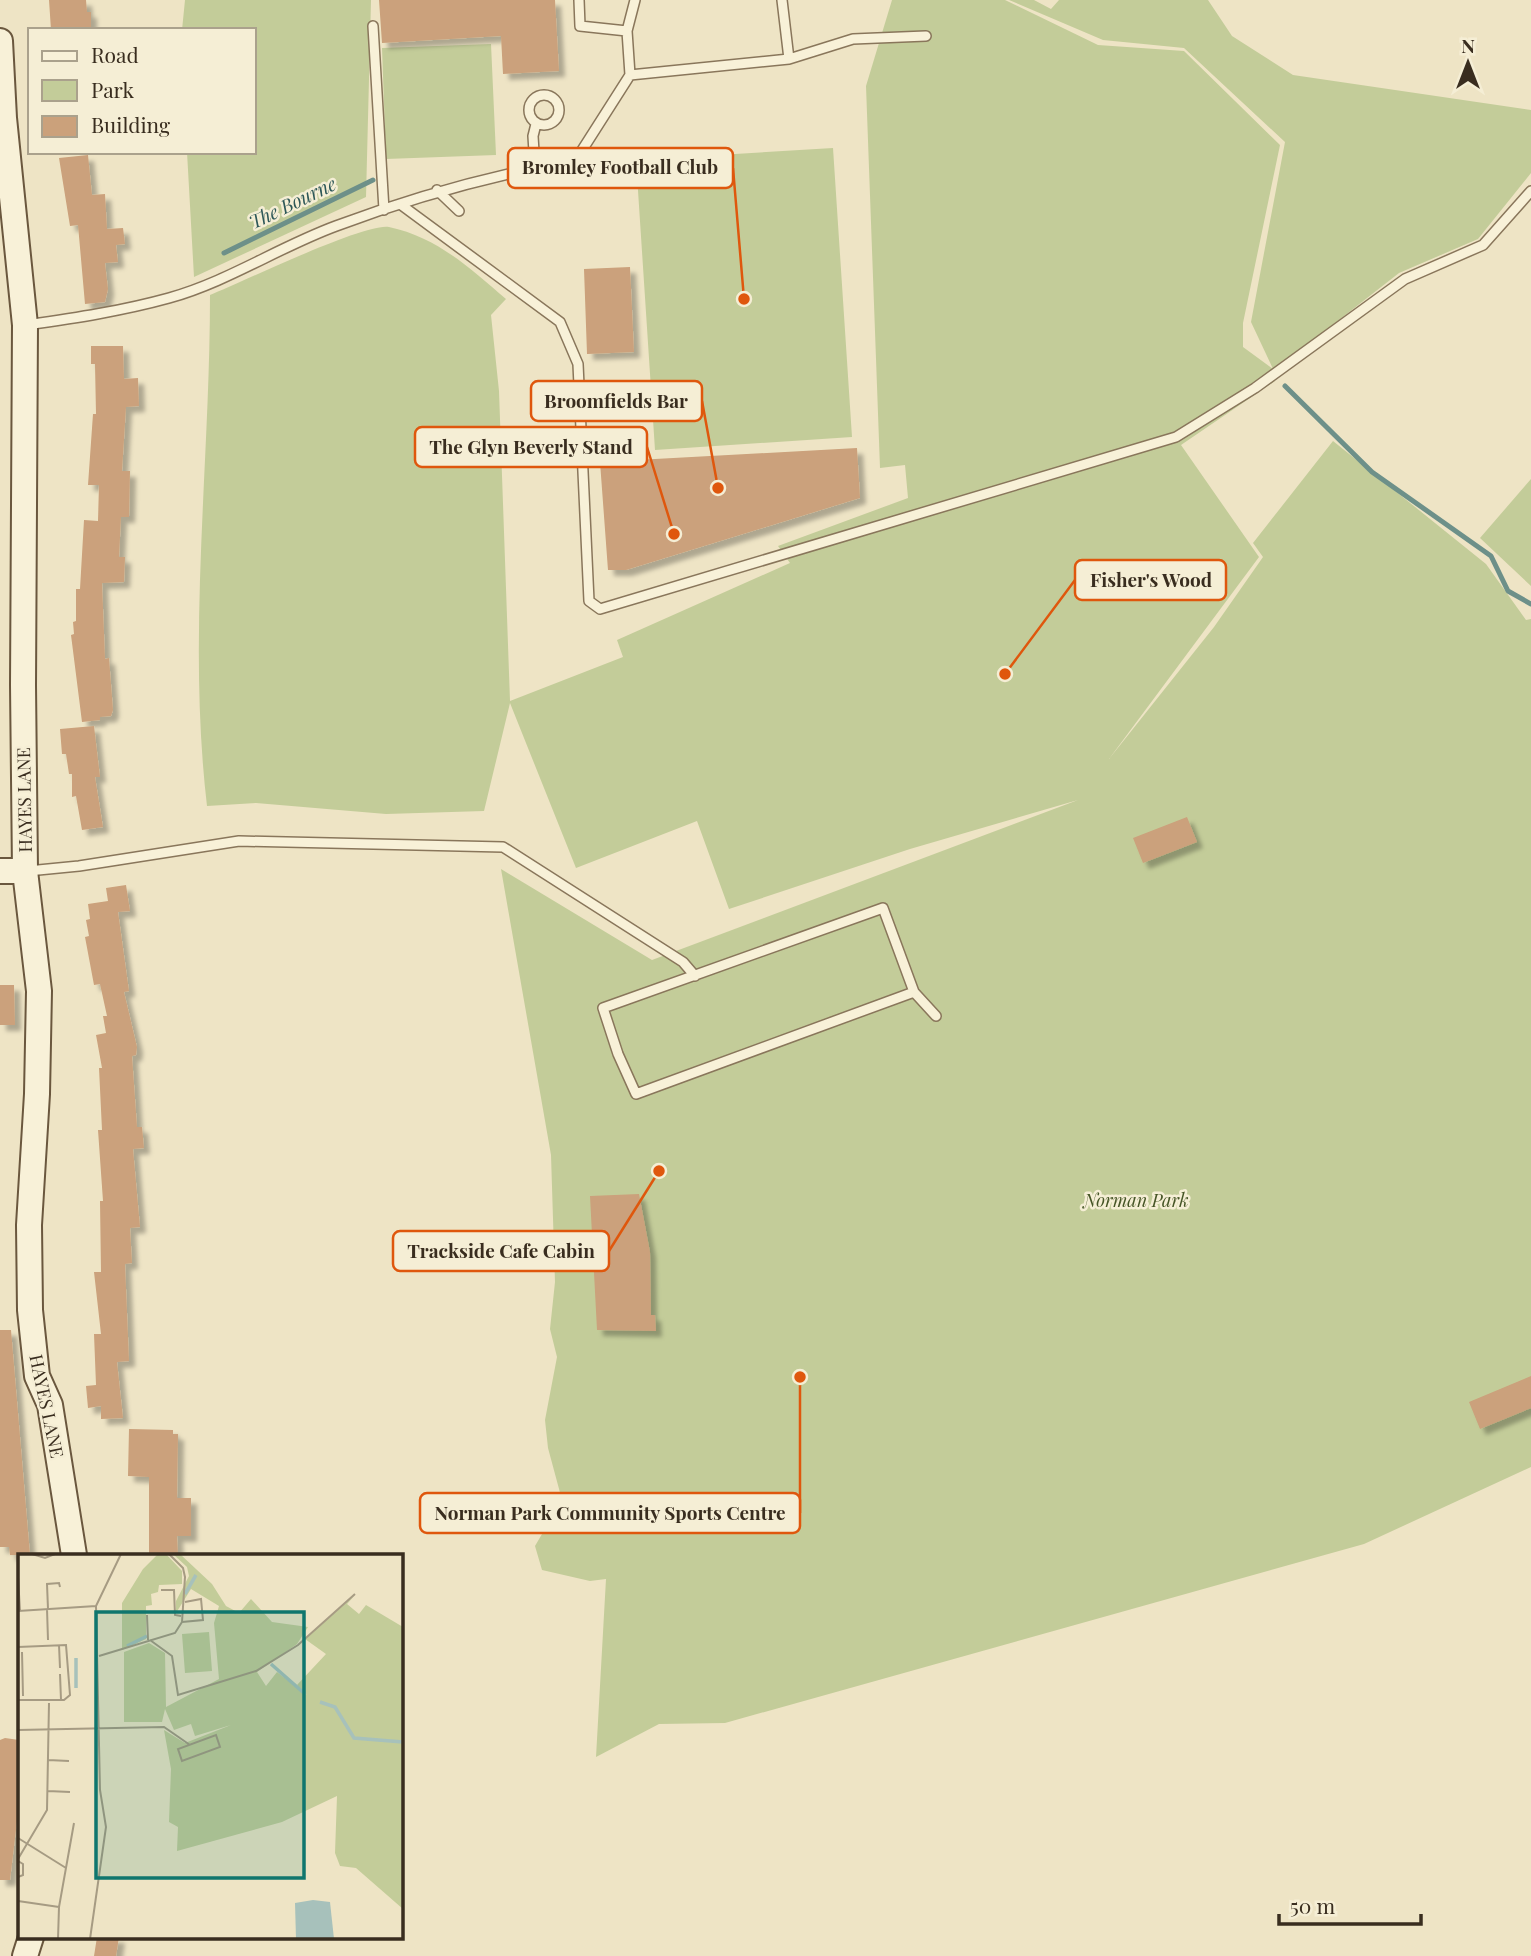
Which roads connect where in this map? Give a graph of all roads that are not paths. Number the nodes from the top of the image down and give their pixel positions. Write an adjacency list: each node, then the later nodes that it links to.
1 (579, 0): 5 (lane)
2 (635, 0): 5 (lane)
3 (782, 0): 8 (lane)
4 (373, 26): 15 (lane)
5 (627, 31): 9 (lane)
6 (926, 36): 8 (lane)
7 (0, 41): 17 (main road, HAYES LANE)
8 (789, 59): 9 (lane)
9 (630, 75): 11 (lane)
10 (536, 124): 11 (lane)
11 (535, 168): 12 (lane)
12 (437, 190): 14 (lane); 16 (lane)
13 (1531, 191): 14 (lane)
14 (400, 204): 15 (lane)
15 (384, 210): 17 (lane)
16 (459, 212)
17 (25, 325): 19 (main road, HAYES LANE)
18 (0, 871): 19 (main road)
19 (25, 871): 20 (lane); 23 (main road, HAYES LANE)
20 (695, 976): 21 (lane); 21 (lane)
21 (914, 992): 22 (lane)
22 (936, 1016)
23 (74, 1554)
24 (31, 1938): 25 (main road)
25 (25, 1956)

